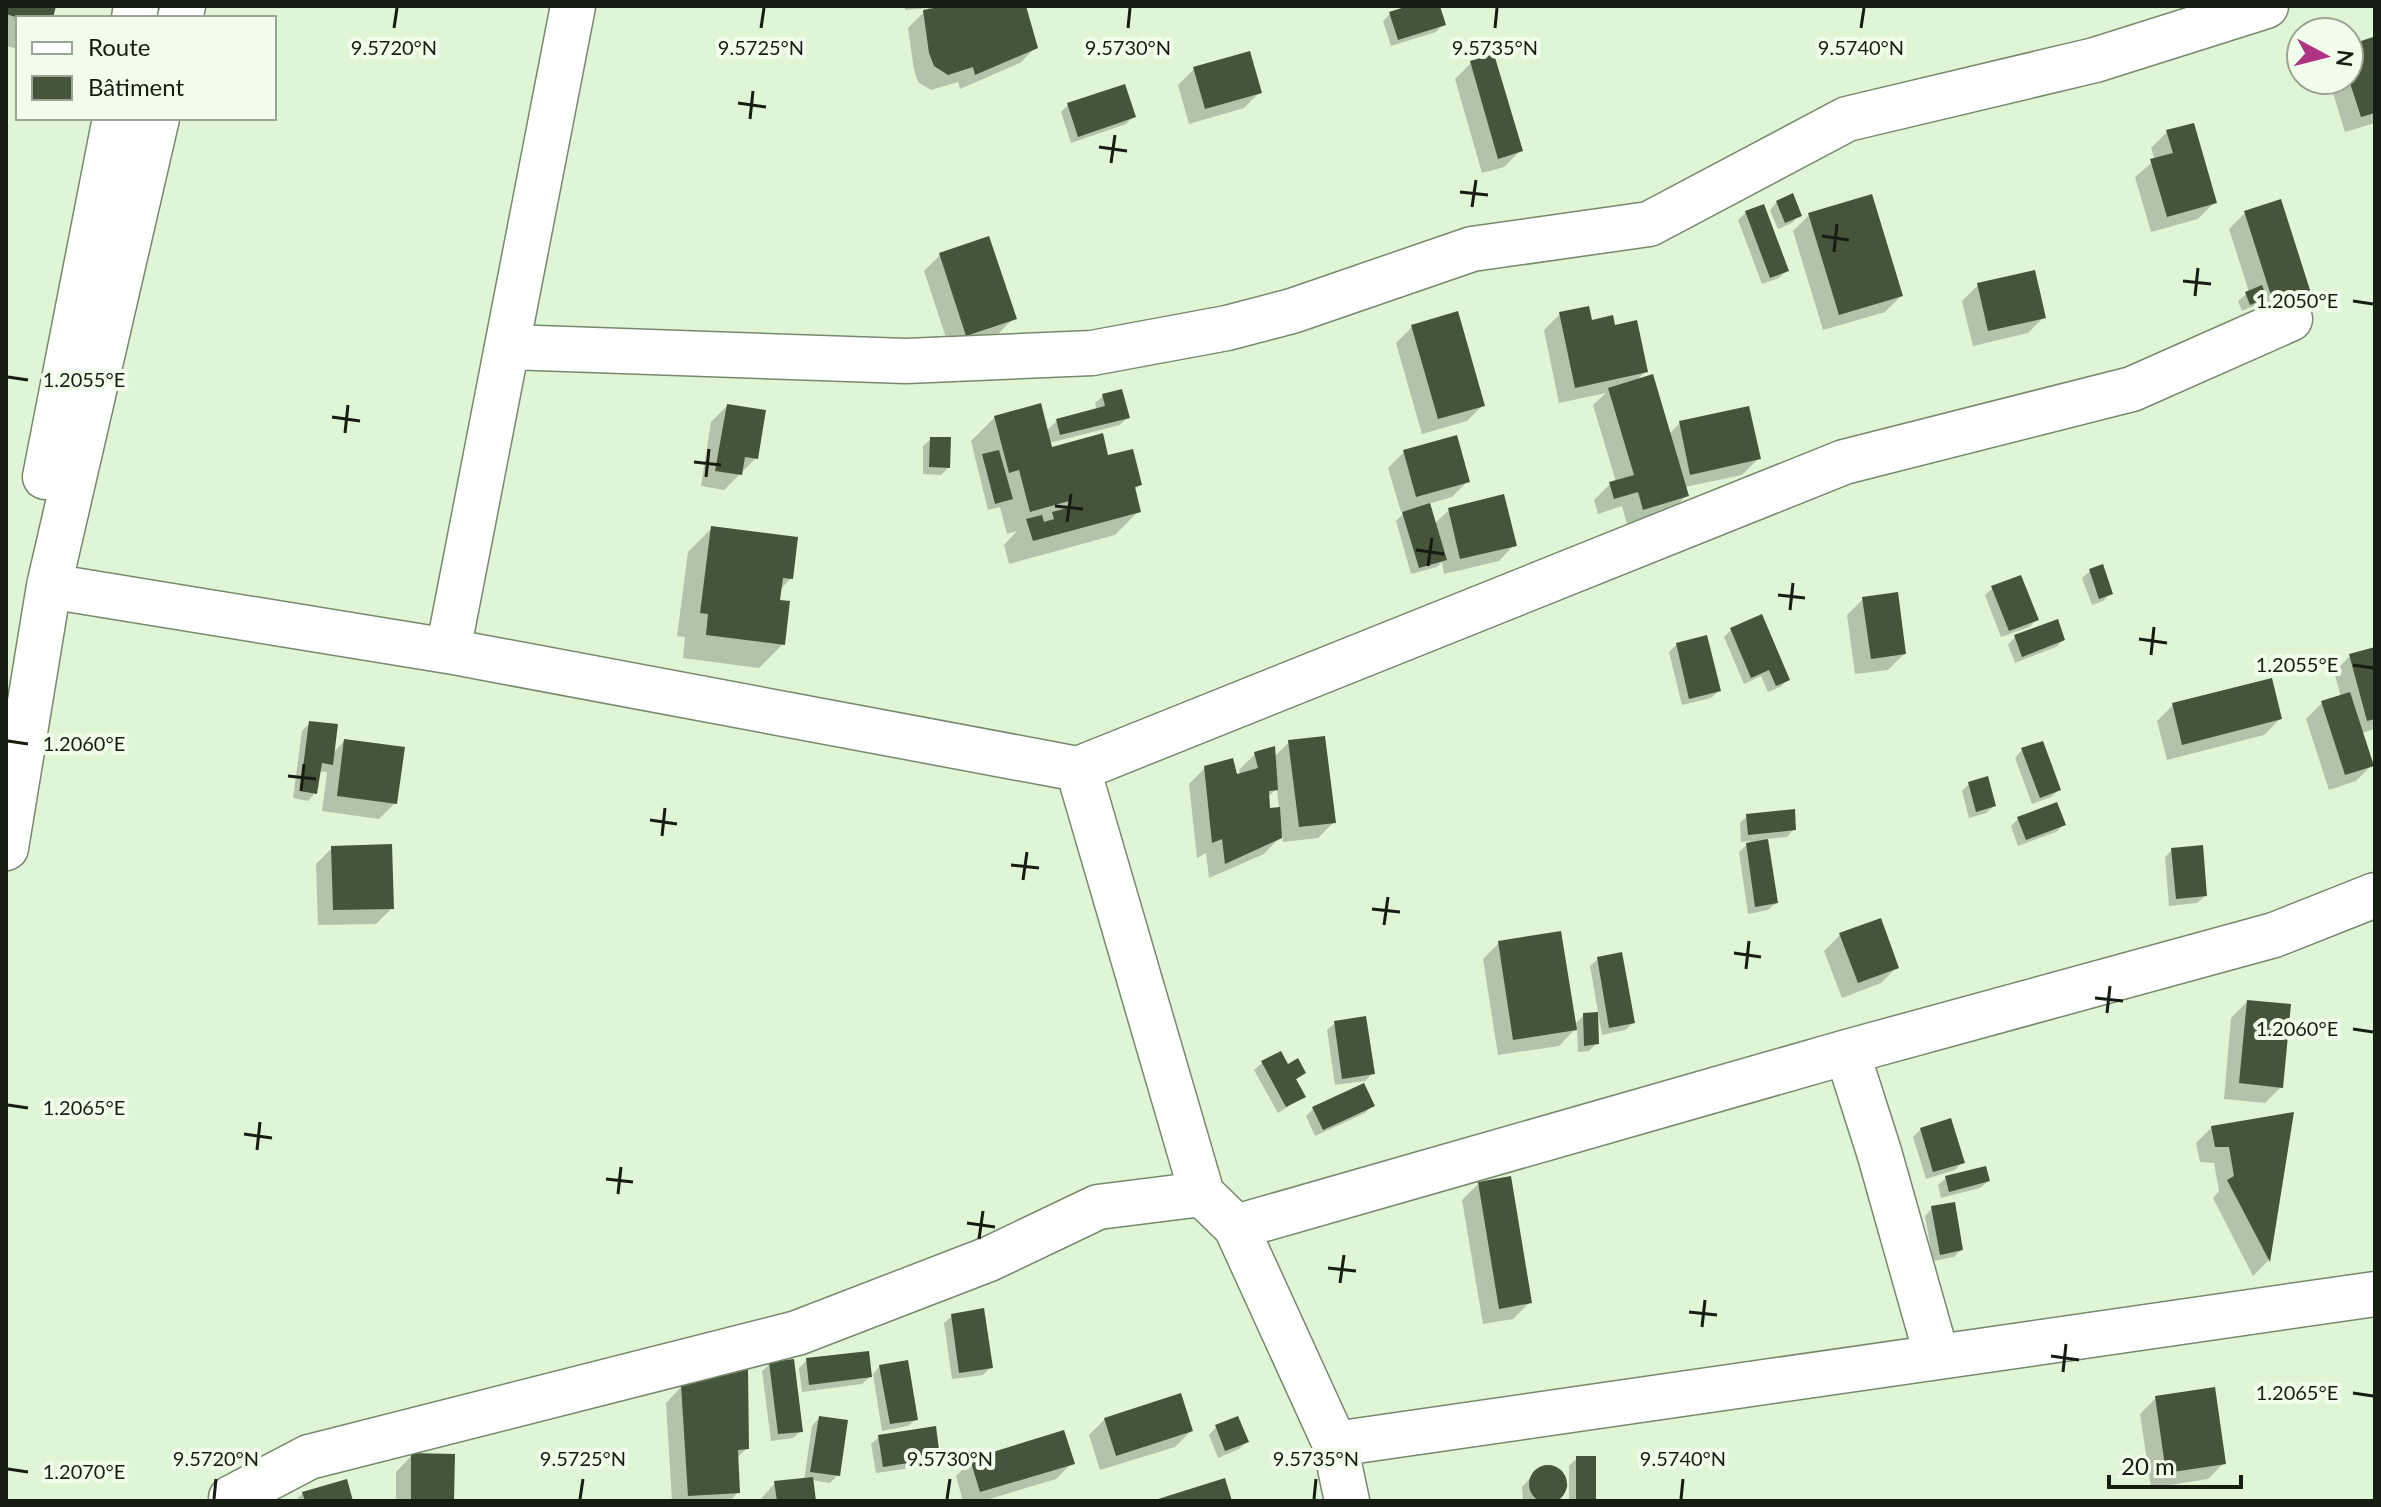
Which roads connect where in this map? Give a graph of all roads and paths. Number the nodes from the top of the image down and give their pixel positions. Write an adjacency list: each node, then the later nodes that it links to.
1 (573, 6): 6 (street)
2 (2266, 6): 6 (street)
3 (115, 120): 9 (street)
4 (157, 120): 7 (street)
5 (2290, 319): 10 (street)
6 (509, 347): 8 (street)
7 (49, 586): 8 (street); 11 (street)
8 (448, 651): 10 (street)
9 (6, 678)
10 (1078, 769): 14 (street)
11 (6, 848)
12 (2375, 895): 13 (street)
13 (1847, 1052): 15 (street); 17 (street)
14 (1202, 1194): 15 (street); 19 (street)
15 (1236, 1227): 18 (street)
16 (2375, 1294): 17 (street)
17 (1937, 1357): 18 (street)
18 (1335, 1444): 20 (street)
19 (231, 1501)
20 (1347, 1501)

